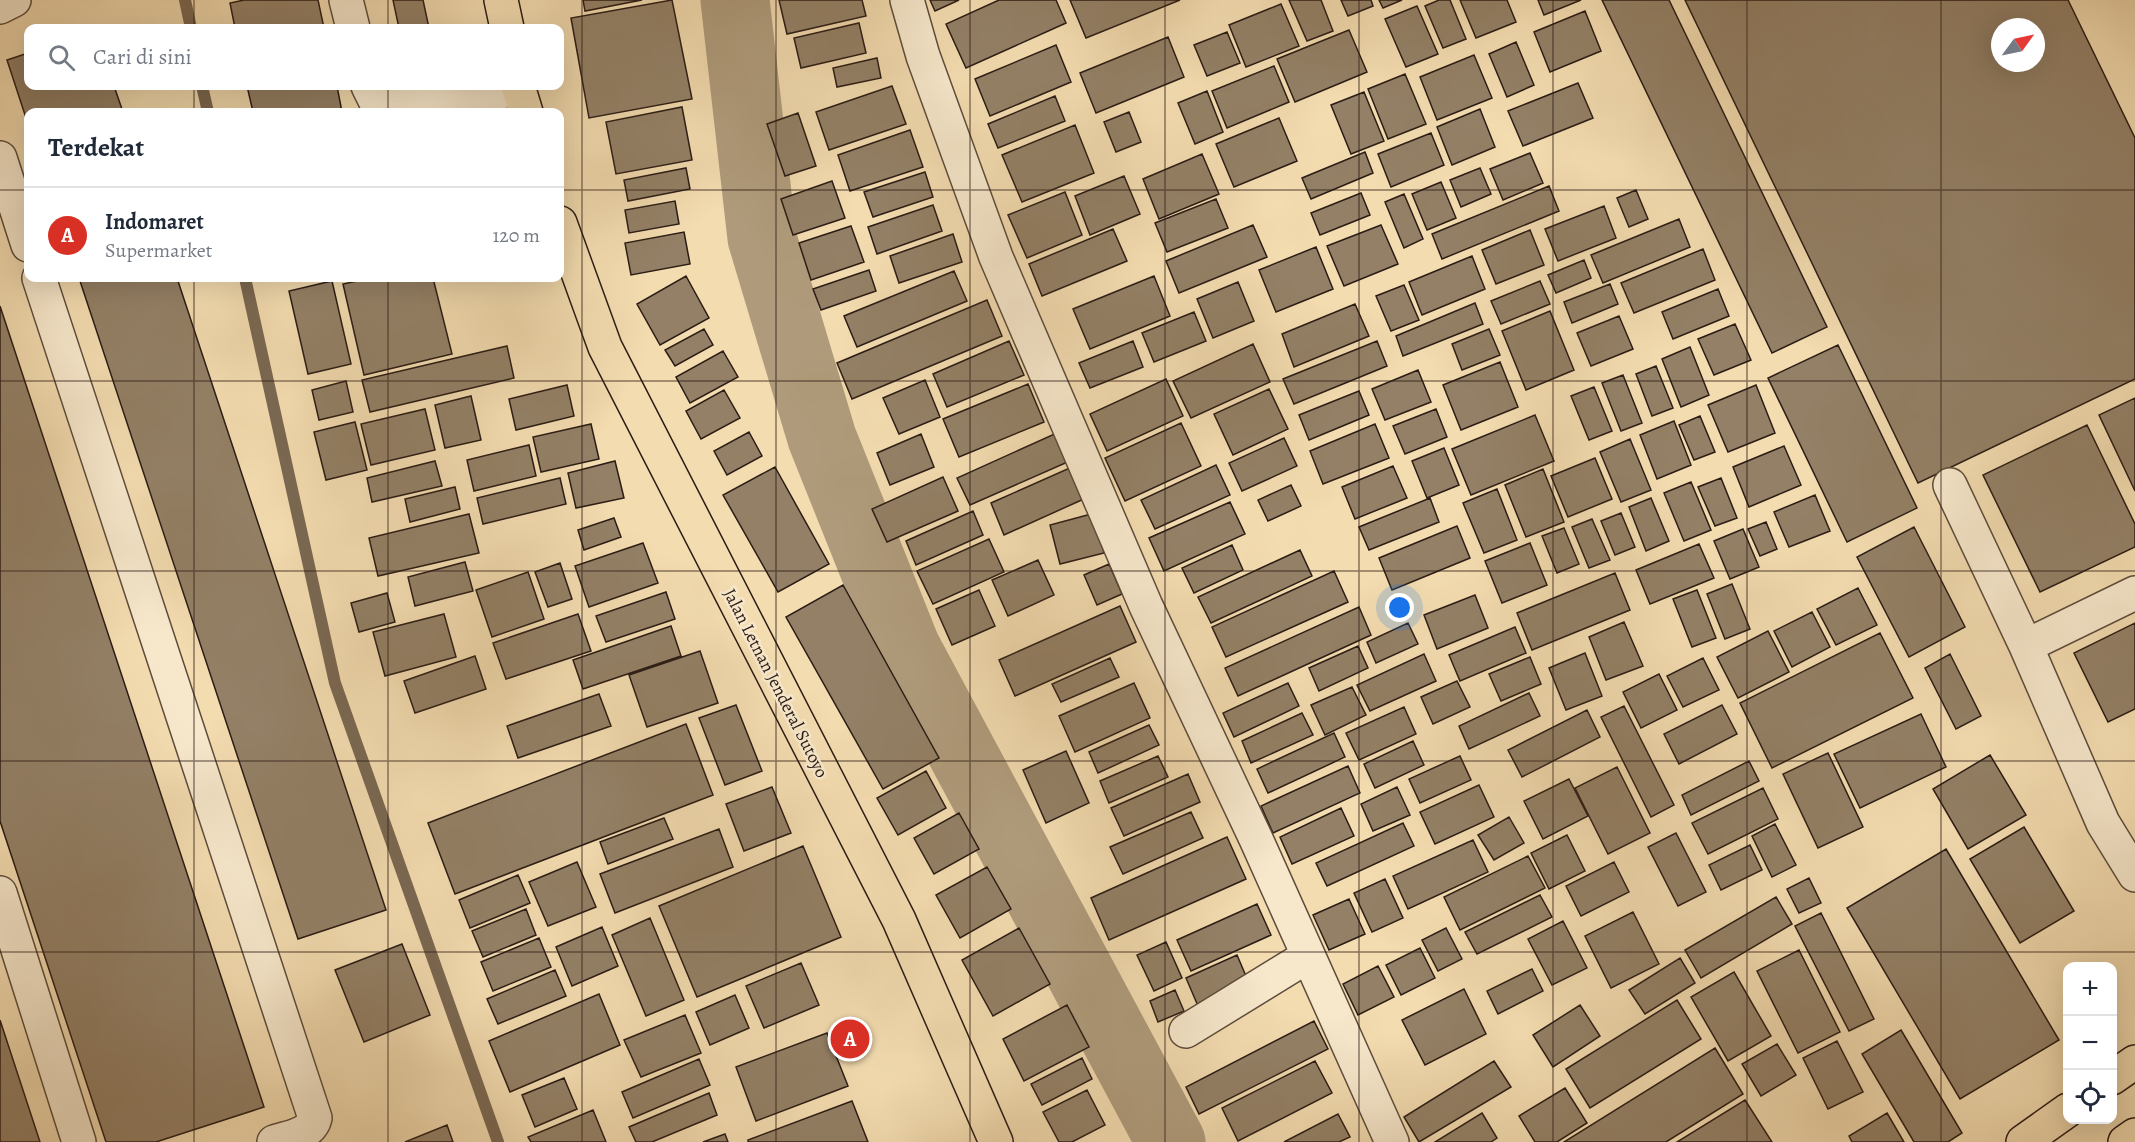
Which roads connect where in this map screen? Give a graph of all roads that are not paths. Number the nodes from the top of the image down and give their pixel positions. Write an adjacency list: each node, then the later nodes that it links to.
1 (14, 0): 5 (street)
2 (346, 0): 6 (street)
3 (501, 0): 7 (highway)
4 (907, 0): 19 (street)
5 (0, 7)
6 (352, 24)
7 (506, 24)
8 (370, 90): 9 (street)
9 (521, 95)
10 (0, 158): 11 (street)
11 (24, 233)
12 (564, 234): 27 (highway, Jalan Letnan Jenderal Sutoyo)
13 (40, 282): 26 (street)
14 (1950, 484): 16 (street)
15 (2135, 593): 16 (street)
16 (2026, 646): 17 (street)
17 (2135, 875)
18 (0, 892): 25 (street)
19 (1308, 956): 20 (street); 28 (street)
20 (1186, 1031)
21 (2135, 1062): 22 (highway)
22 (2117, 1075)
23 (2063, 1113): 29 (highway)
24 (2135, 1135): 30 (highway)
25 (79, 1142)
26 (274, 1142)
27 (996, 1142)
28 (1392, 1142)
29 (2023, 1142)
30 (2125, 1142)

